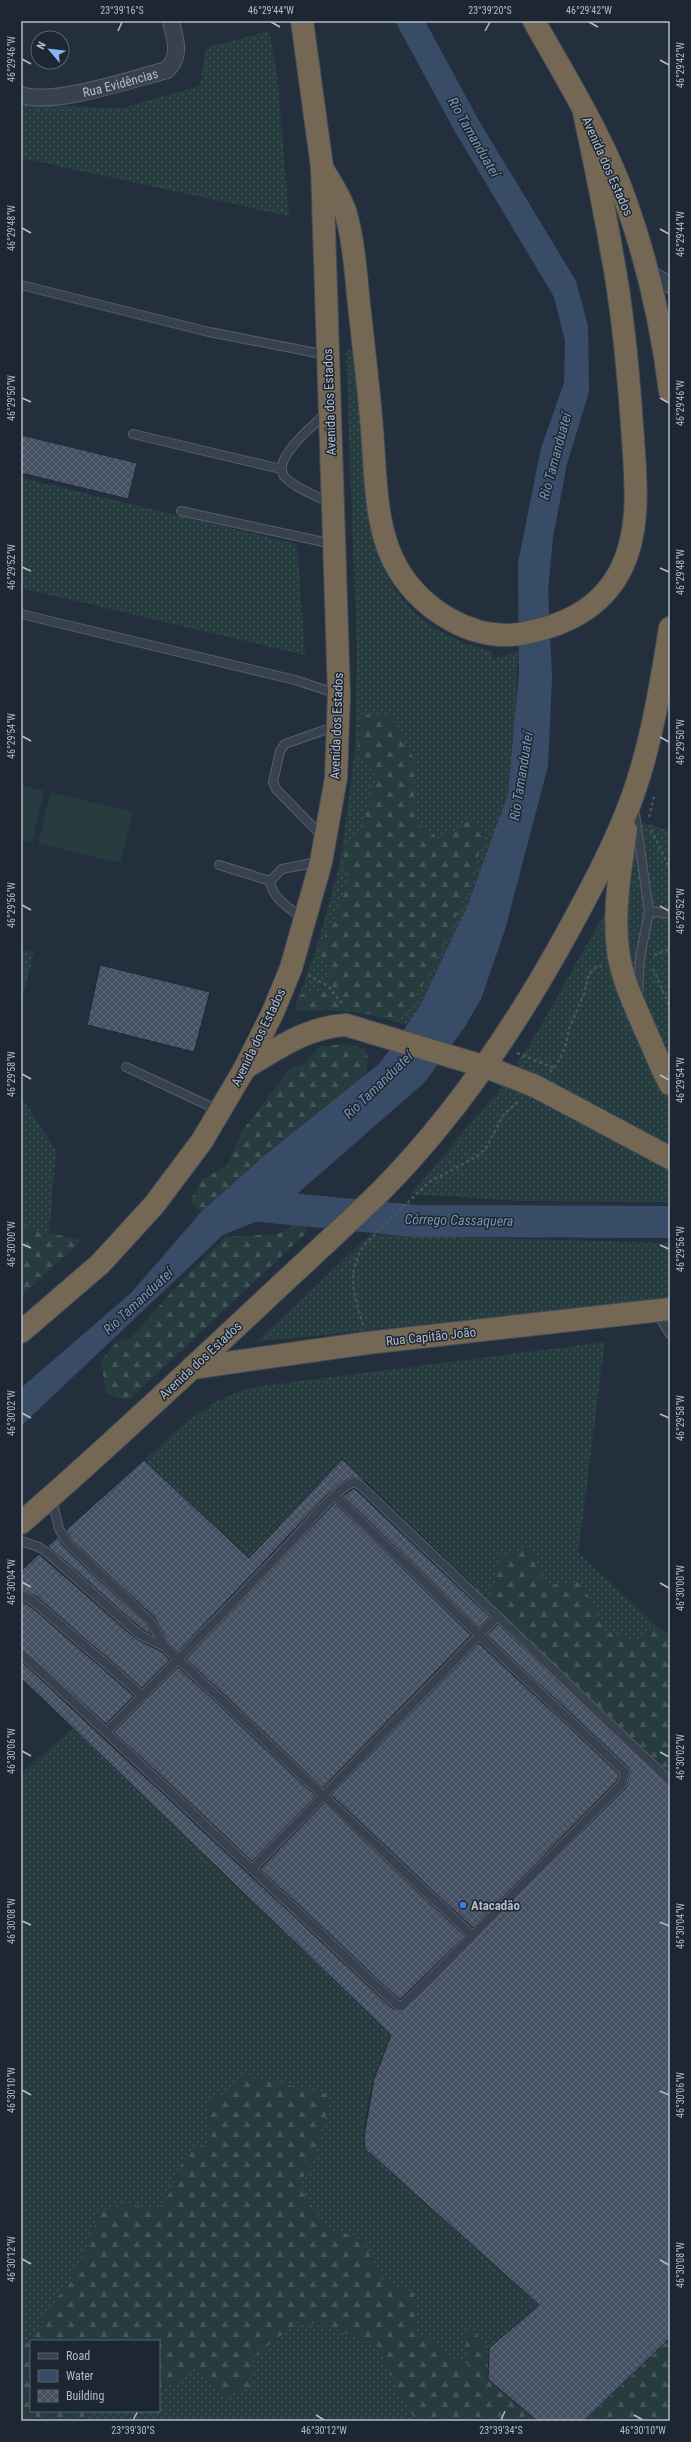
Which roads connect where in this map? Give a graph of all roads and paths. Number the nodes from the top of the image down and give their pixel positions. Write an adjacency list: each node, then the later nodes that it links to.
1 (171, 21): 4 (street, Rua Evidências)
2 (302, 21): 6 (highway, Avenida dos Estados)
3 (534, 21): 5 (highway, Avenida dos Estados)
4 (21, 94)
5 (584, 112): 6 (highway); 7 (highway, Avenida dos Estados)
6 (322, 167): 10 (highway, Avenida dos Estados)
7 (647, 272): 9 (street); 11 (highway, Avenida dos Estados)
8 (21, 285): 10 (lane)
9 (670, 285)
10 (327, 355): 13 (highway, Avenida dos Estados)
11 (668, 363): 12 (highway, Avenida dos Estados)
12 (670, 391)
13 (329, 409): 15 (lane); 16 (highway, Avenida dos Estados)
14 (133, 434): 15 (lane)
15 (281, 469): 16 (lane)
16 (333, 504): 18 (highway, Avenida dos Estados)
17 (181, 511): 18 (lane)
18 (334, 544): 21 (highway, Avenida dos Estados)
19 (21, 614): 21 (lane)
20 (670, 628): 23 (highway, Avenida dos Estados)
21 (339, 694): 22 (highway, Avenida dos Estados)
22 (338, 725): 26 (highway, Avenida dos Estados); 26 (lane)
23 (642, 795): 24 (path); 31 (lane); 39 (highway); 41 (highway, Avenida dos Estados)
24 (649, 820)
25 (650, 827): 29 (path)
26 (326, 840): 27 (highway, Avenida dos Estados)
27 (321, 862): 30 (lane); 33 (highway, Avenida dos Estados)
28 (219, 865): 30 (lane)
29 (670, 869)
30 (270, 881): 33 (lane)
31 (649, 911): 32 (lane); 39 (lane)
32 (670, 914)
33 (305, 921): 37 (highway, Avenida dos Estados)
34 (670, 949): 35 (path)
35 (650, 956)
36 (652, 962): 38 (path)
37 (291, 968): 40 (path); 44 (highway, Avenida dos Estados)
38 (670, 1007)
39 (637, 1010): 46 (highway)
40 (346, 1025): 42 (highway); 44 (highway)
41 (500, 1046): 42 (highway, Avenida dos Estados); 45 (path)
42 (486, 1066): 48 (highway); 54 (highway, Avenida dos Estados)
43 (126, 1067): 47 (lane)
44 (245, 1068): 47 (highway, Avenida dos Estados)
45 (554, 1068)
46 (670, 1084)
47 (220, 1111): 51 (highway, Avenida dos Estados)
48 (670, 1158)
49 (414, 1195): 53 (path)
50 (663, 1310): 52 (lane); 53 (highway, Rua Capitão João)
51 (21, 1332)
52 (670, 1334)
53 (367, 1343): 54 (highway, Rua Capitão João)
54 (192, 1368): 55 (highway, Avenida dos Estados)
55 (52, 1496): 57 (highway, Avenida dos Estados); 62 (lane)
56 (335, 1496): 60 (lane); 61 (lane); 64 (lane)
57 (21, 1523)
58 (21, 1541): 62 (lane)
59 (21, 1595): 65 (lane)
60 (498, 1616): 61 (lane); 67 (lane)
61 (479, 1635): 68 (lane); 70 (lane)
62 (165, 1647): 64 (lane)
63 (21, 1653): 66 (lane)
64 (179, 1660): 65 (lane); 68 (lane)
65 (143, 1696): 66 (lane)
66 (106, 1732): 69 (lane)
67 (670, 1781)
68 (324, 1795): 69 (lane); 70 (lane)
69 (252, 1869): 70 (lane)
70 (472, 1936)

